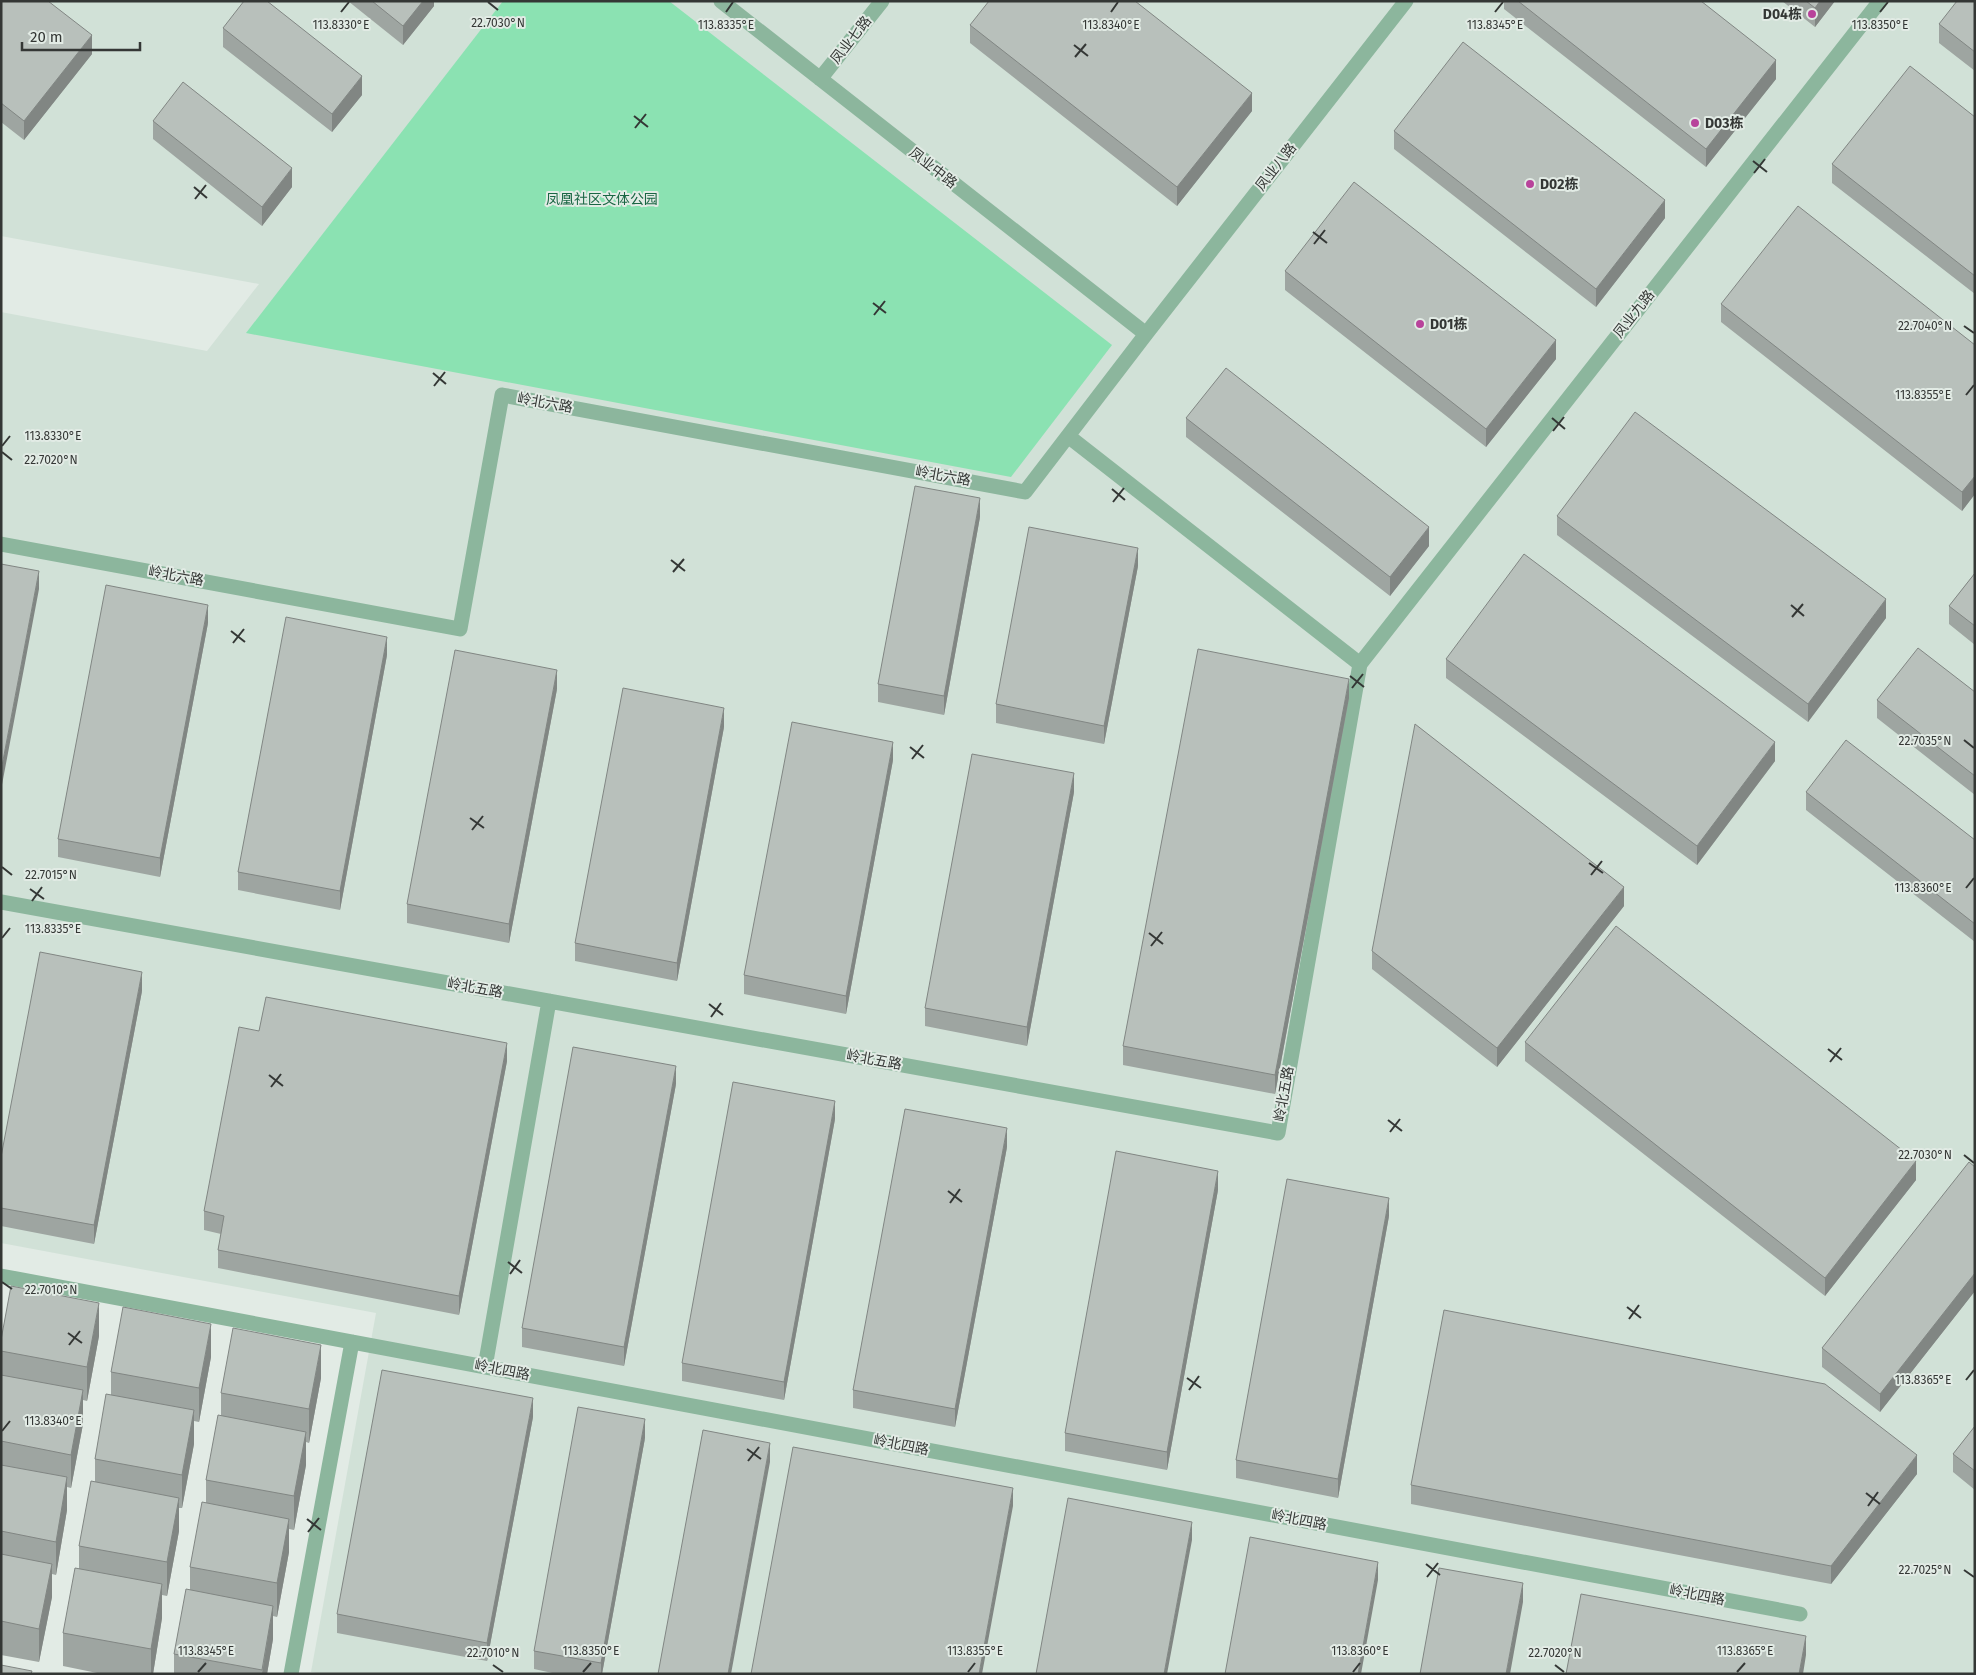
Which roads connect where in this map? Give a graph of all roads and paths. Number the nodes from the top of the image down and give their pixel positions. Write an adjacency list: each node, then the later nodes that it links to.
1 (721, 1): 5 (lane, 凤业中路)
2 (882, 1): 5 (lane, 凤业七路)
3 (1406, 1): 6 (lane, 凤业八路)
4 (1880, 1): 9 (lane, 凤业九路)
5 (820, 79): 6 (lane, 凤业中路)
6 (1146, 334): 7 (lane, 岭北六路)
7 (1068, 436): 8 (lane, 岭北六路); 9 (lane)
8 (1, 544)
9 (1360, 664): 11 (lane, 岭北五路)
10 (1, 902): 11 (lane, 岭北五路)
11 (549, 1001): 14 (lane)
12 (1, 1276): 13 (lane, 岭北四路)
13 (352, 1342): 14 (lane, 岭北四路); 16 (lane)
14 (484, 1367): 15 (lane, 岭北四路)
15 (1800, 1614)
16 (291, 1674)

